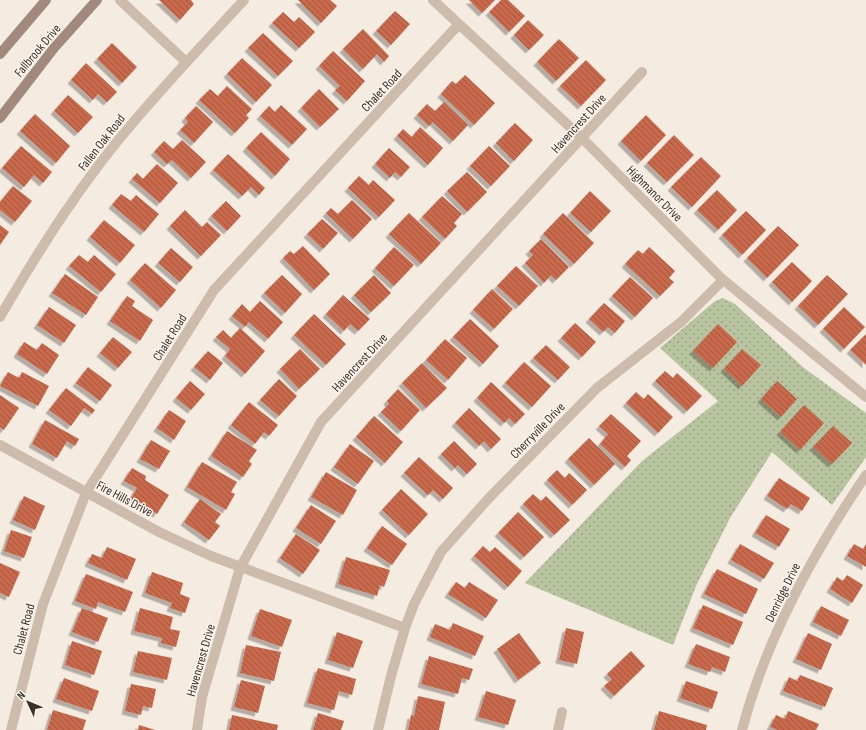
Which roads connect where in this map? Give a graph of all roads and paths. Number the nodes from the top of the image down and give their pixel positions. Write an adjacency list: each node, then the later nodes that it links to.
1 (46, 0): 7 (main road, Fallbrook Drive)
2 (97, 0): 10 (main road, Fallbrook Drive)
3 (120, 0): 8 (street)
4 (244, 0): 8 (street, Fallen Oak Road)
5 (433, 0): 6 (street, Highmanor Drive)
6 (459, 24): 11 (street, Highmanor Drive); 17 (street, Chalet Road)
7 (0, 54)
8 (186, 62): 13 (street, Fallen Oak Road)
9 (642, 72): 11 (street, Havencrest Drive)
10 (0, 118)
11 (582, 138): 12 (street, Highmanor Drive); 18 (street, Havencrest Drive)
12 (724, 280): 14 (street, Highmanor Drive); 19 (street, Cherryville Drive)
13 (0, 317)
14 (866, 397)
15 (0, 445): 17 (street, Fire Hills Drive)
16 (866, 475): 25 (street, Denridge Drive)
17 (86, 492): 18 (street, Fire Hills Drive); 21 (street, Chalet Road)
18 (240, 568): 19 (street); 22 (street, Havencrest Drive)
19 (405, 628): 23 (street, Cherryville Drive)
20 (562, 712): 24 (street)
21 (11, 730)
22 (197, 730)
23 (378, 730)
24 (558, 730)
25 (742, 730)

